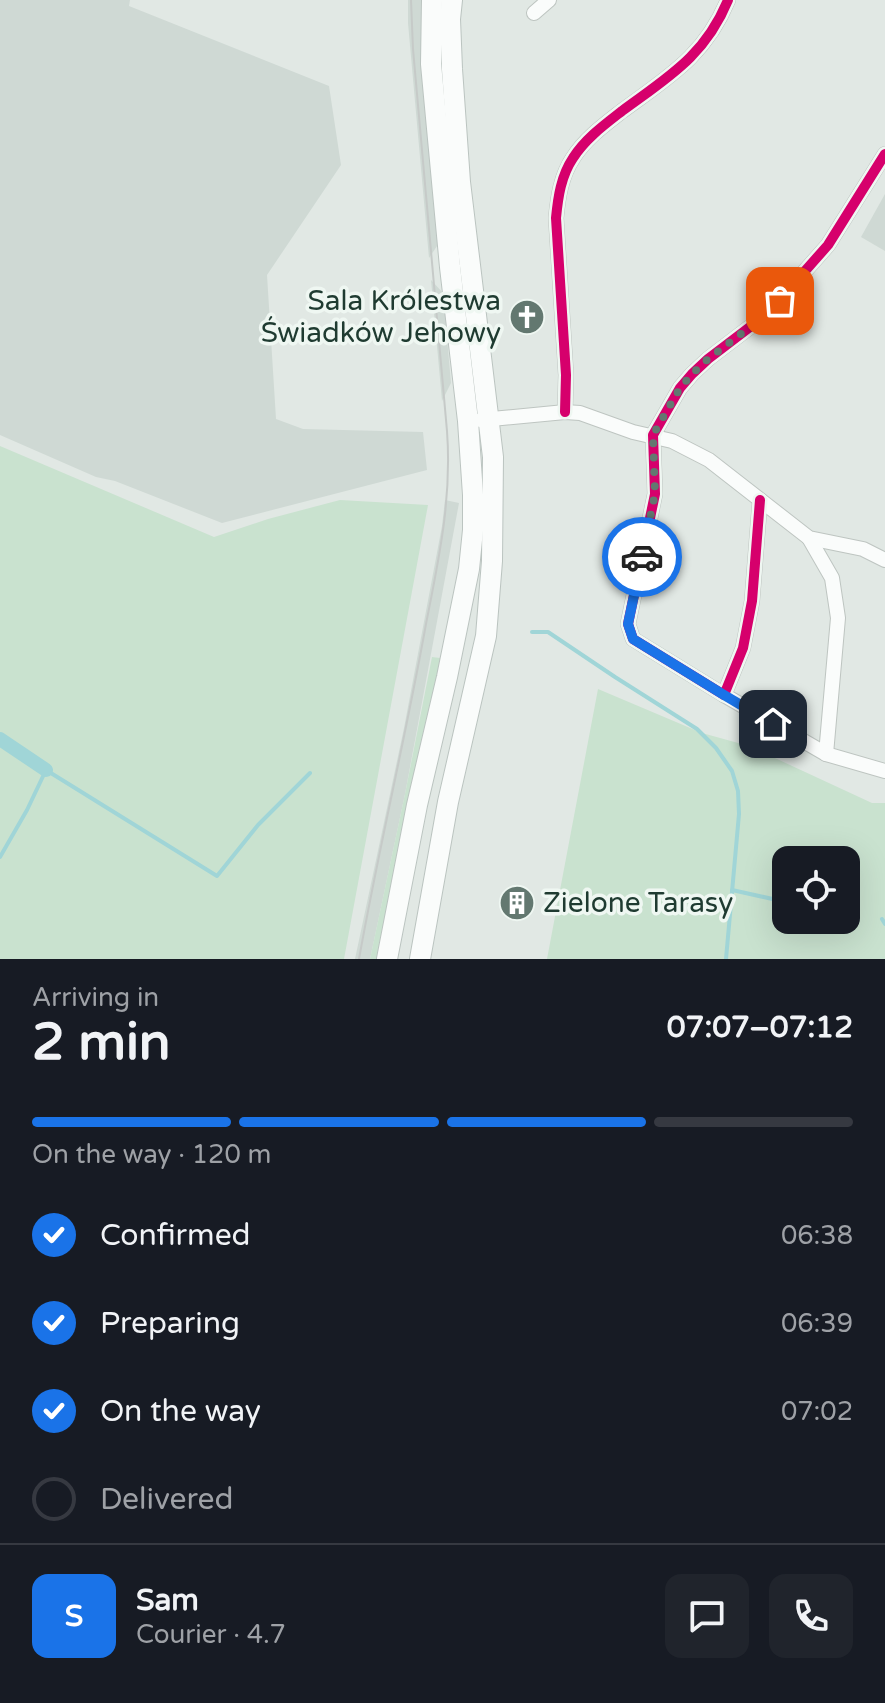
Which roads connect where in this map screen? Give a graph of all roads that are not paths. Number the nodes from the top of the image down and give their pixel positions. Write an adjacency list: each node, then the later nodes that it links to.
1 (432, 0): 9 (main road)
2 (452, 0): 8 (main road)
3 (549, 0): 5 (street)
4 (728, 0): 7 (street)
5 (534, 13)
6 (885, 154): 10 (street)
7 (565, 412): 8 (street); 10 (street)
8 (490, 420): 9 (street); 18 (main road)
9 (468, 421): 17 (main road)
10 (653, 435): 11 (street); 14 (street)
11 (760, 500): 12 (street); 14 (street)
12 (809, 538): 13 (street); 15 (street)
13 (885, 560)
14 (724, 695): 15 (street)
15 (826, 754): 16 (street)
16 (885, 771)
17 (387, 959)
18 (420, 959)

